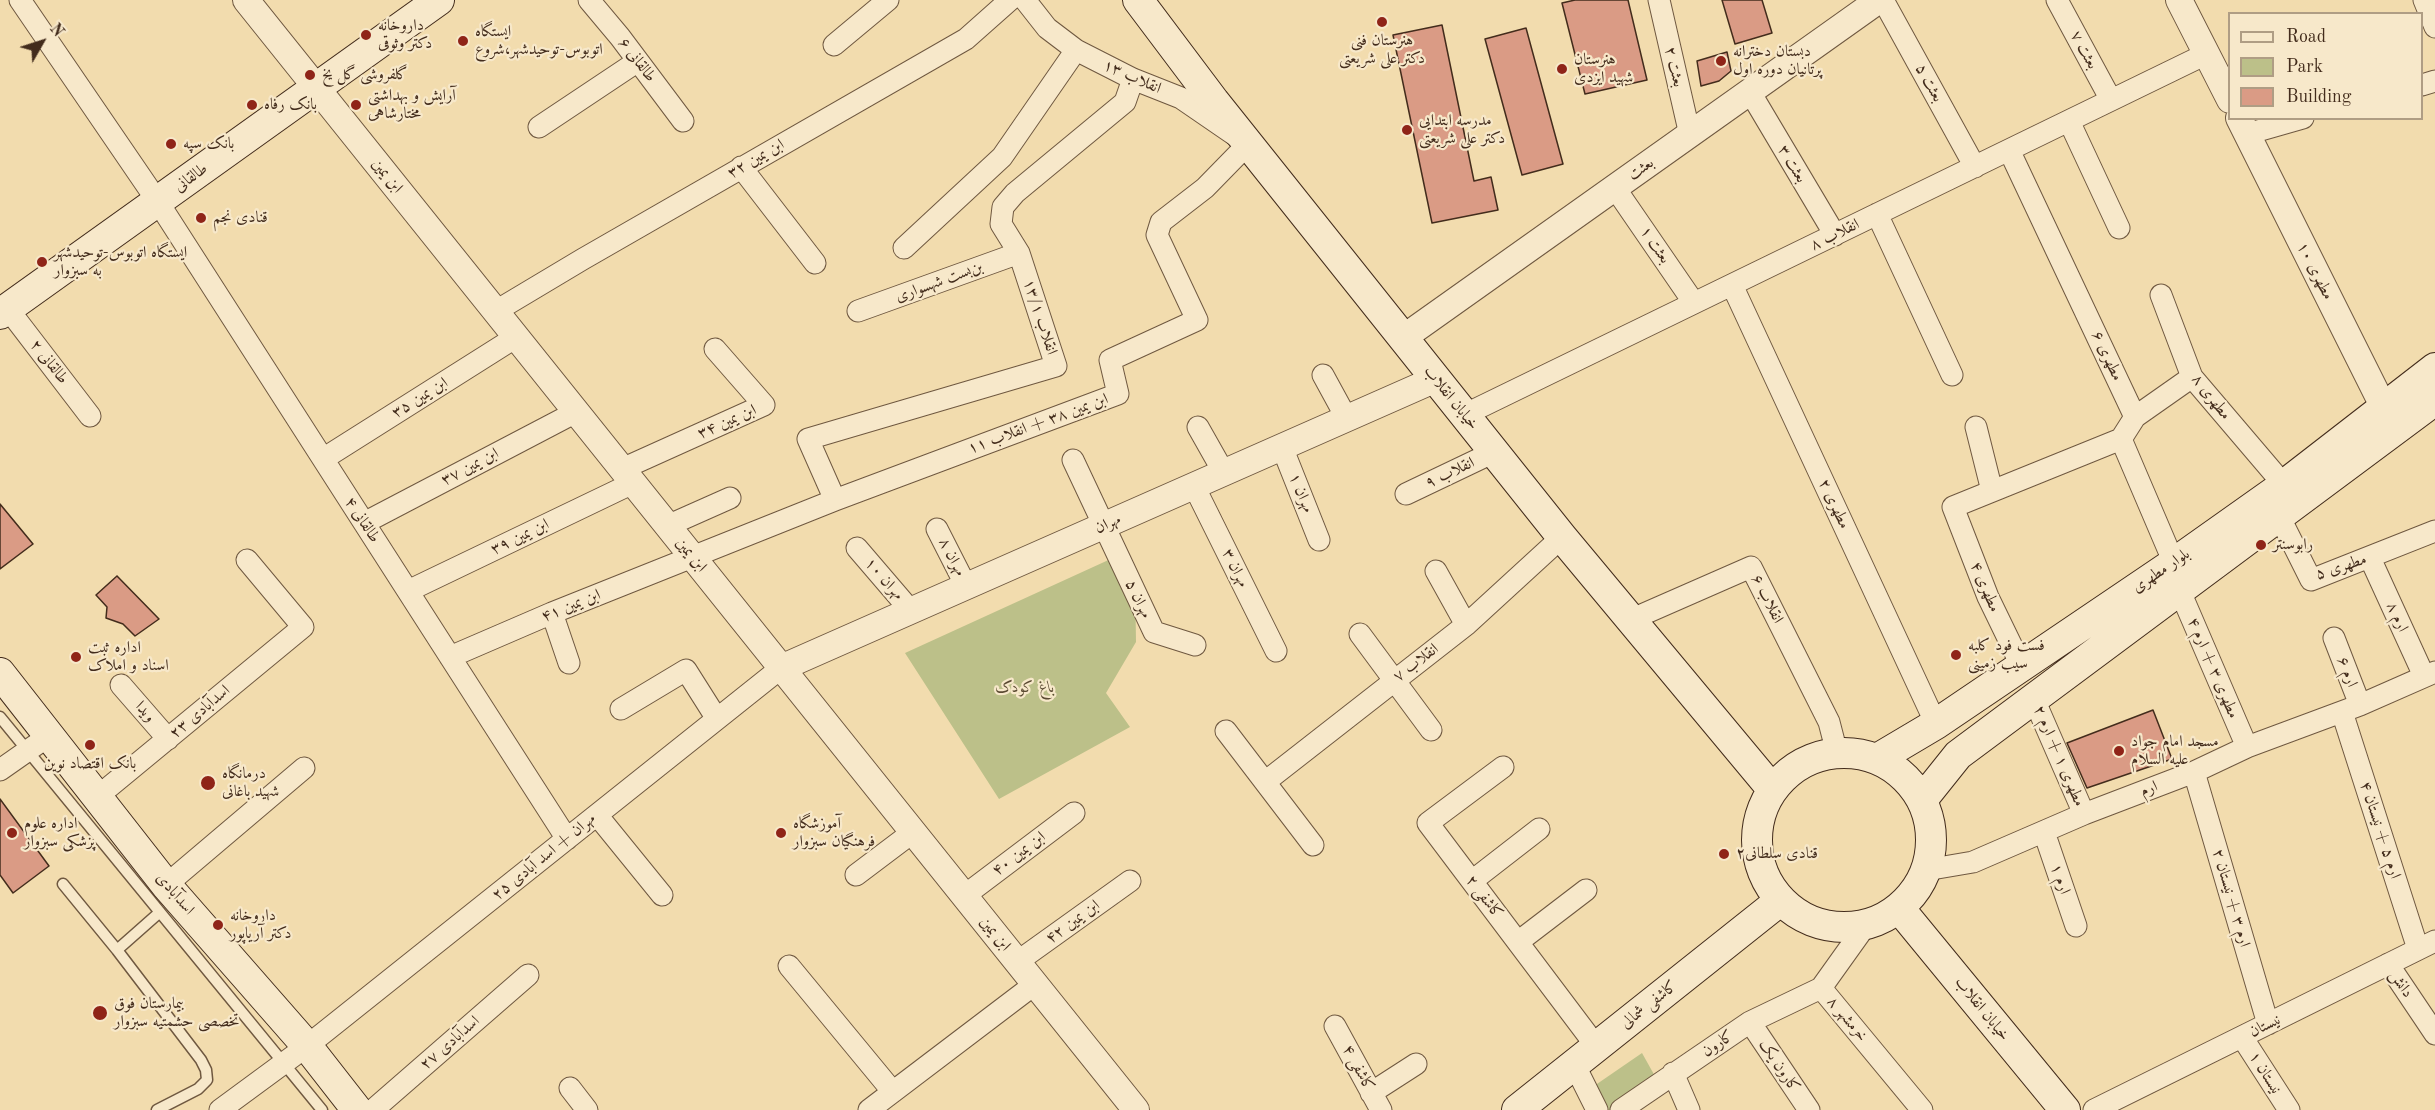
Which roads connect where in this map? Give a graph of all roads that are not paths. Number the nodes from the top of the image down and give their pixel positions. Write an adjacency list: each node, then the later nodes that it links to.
1 (20, 0): 35 (street, طالقانی ۴)
2 (246, 0): 20 (street, ابن یمین)
3 (439, 0): 20 (main road, طالقانی)
4 (589, 0): 18 (street, طالقانی ۶)
5 (888, 0): 15 (street)
6 (1010, 0): 33 (street, ابن یمین ۳۲)
7 (1025, 0): 16 (street, انقلاب ۱۳)
8 (1138, 0): 30 (main road, خیابان انقلاب)
9 (1659, 0): 29 (street, بعثت ۲)
10 (1881, 0): 21 (street, بعثت); 32 (street, بعثت ۵)
11 (2057, 0): 23 (street, بعثت ۷)
12 (2180, 0): 17 (street)
13 (2424, 0): 14 (street)
14 (2435, 27)
15 (834, 45)
16 (1076, 50): 19 (street, انقلاب ۱۳); 39 (street)
17 (2206, 54): 22 (street); 23 (street, انقلاب ۸)
18 (638, 61): 25 (street, طالقانی ۶); 28 (street)
19 (1133, 79): 30 (street, انقلاب ۱۳); 40 (street, انقلاب ۱۳/۱)
20 (316, 87): 35 (main road, طالقانی); 46 (street, ابن یمین)
21 (1750, 92): 29 (street, بعثت); 38 (street, بعثت ۳)
22 (2228, 98)
23 (2111, 100): 26 (street, انقلاب ۸)
24 (2287, 120): 27 (street)
25 (683, 121)
26 (2069, 121): 31 (street, انقلاب ۸); 37 (street)
27 (2243, 126): 57 (street, مطهری ۱۰)
28 (539, 127)
29 (1690, 135): 34 (street, بعثت)
30 (1248, 144): 49 (main road, خیابان انقلاب); 77 (street, ابن یمین ۳۸ + انقلاب ۱۱)
31 (2009, 150): 32 (street, انقلاب ۸); 61 (street, مطهری ۶)
32 (1975, 167): 36 (street, انقلاب ۸)
33 (741, 168): 41 (street); 46 (street, ابن یمین ۳۲)
34 (1615, 188): 44 (street, بعثت ۱); 49 (street, بعثت)
35 (158, 202): 45 (main road, طالقانی); 68 (street, طالقانی ۴)
36 (1877, 214): 38 (street, انقلاب ۸); 53 (street)
37 (2119, 228)
38 (1835, 235): 42 (street, انقلاب ۸)
39 (904, 248)
40 (1019, 253): 47 (street, بن‌بست شهسواری); 77 (street, انقلاب ۱۳/۱)
41 (815, 263)
42 (1732, 285): 44 (street, انقلاب ۸); 115 (street, مطهری ۲)
43 (2161, 295): 54 (street, مطهری ۸)
44 (1694, 303): 59 (street, انقلاب ۸)
45 (4, 311): 60 (street, طالقانی ۲)
46 (496, 311): 48 (street, ابن یمین)
47 (858, 311)
48 (516, 337): 58 (street, ابن یمین); 68 (street, ابن یمین ۳۵)
49 (1403, 339): 55 (main road, خیابان انقلاب)
50 (715, 349): 71 (street, ابن یمین ۳۴)
51 (2435, 369): 57 (main road, بلوار مطهری)
52 (1323, 375): 62 (street)
53 (1952, 375)
54 (2192, 377): 61 (street); 72 (street, مطهری ۸)
55 (1436, 379): 59 (main road, خیابان انقلاب); 62 (street, مهران)
56 (2435, 400): 78 (main road, بلوار مطهری)
57 (2384, 408): 72 (main road, بلوار مطهری)
58 (576, 412): 71 (street, ابن یمین); 79 (street, ابن یمین ۳۷)
59 (1464, 415): 67 (main road, خیابان انقلاب)
60 (90, 416)
61 (2135, 417): 65 (street)
62 (1347, 419): 66 (street, مهران)
63 (1198, 427): 70 (street)
64 (1976, 427): 74 (street)
65 (2121, 439): 74 (street); 91 (street)
66 (1282, 447): 70 (street, مهران); 85 (street, مهران ۱)
67 (1494, 452): 75 (street, انقلاب ۹); 84 (main road, خیابان انقلاب)
68 (323, 459): 79 (street, طالقانی ۴)
69 (1073, 460): 81 (street, مهران ۵)
70 (1224, 473): 73 (street, مهران)
71 (627, 476): 80 (street, ابن یمین); 93 (street, ابن یمین ۳۹)
72 (2284, 485): 91 (main road, بلوار مطهری)
73 (1194, 486): 81 (street, مهران); 101 (street, مهران ۳)
74 (1992, 491): 104 (street, مطهری ۴)
75 (1406, 494)
76 (730, 498): 80 (street)
77 (835, 500): 87 (street, ابن یمین ۳۸ + انقلاب ۱۱)
78 (2278, 516): 88 (street, مطهری ۵); 91 (main road, بلوار مطهری)
79 (364, 523): 93 (street, طالقانی ۴)
80 (667, 526): 87 (street, ابن یمین)
81 (1103, 526): 92 (street, مهران); 100 (street, مهران ۵)
82 (937, 528): 92 (street, مهران ۸)
83 (2435, 531): 88 (street, مطهری ۵)
84 (1562, 537): 96 (main road, خیابان انقلاب); 97 (street, انقلاب ۷)
85 (1319, 540)
86 (857, 548): 94 (street, مهران ۱۰)
87 (692, 556): 95 (street, ابن یمین ۴۱); 105 (street, ابن یمین)
88 (2370, 558): 107 (street, ارم ۸)
89 (247, 560): 118 (street, اسدآبادی ۲۳)
90 (1436, 571): 97 (street)
91 (2177, 576): 104 (main road, بلوار مطهری); 110 (main road, بلوار مطهری); 120 (street, مطهری ۳ + ارم ۴)
92 (966, 586): 94 (street, مهران)
93 (408, 591): 102 (street, طالقانی ۴)
94 (911, 611): 105 (street, مهران)
95 (552, 613): 102 (street, ابن یمین ۴۱); 103 (street)
96 (1630, 620): 121 (street, انقلاب ۶); 128 (main road, خیابان انقلاب)
97 (1466, 625): 108 (street, انقلاب ۷)
98 (1360, 634): 108 (street)
99 (2334, 638): 111 (street, ارم ۶)
100 (1195, 645)
101 (1276, 651)
102 (450, 657): 137 (street, طالقانی ۴)
103 (569, 663)
104 (2021, 665): 115 (main road, بلوار مطهری)
105 (781, 668): 114 (street, مهران + اسد آبادی ۲۵); 135 (street, ابن یمین)
106 (0, 673): 119 (main road, اسدآبادی)
107 (2430, 674): 111 (street, ارم)
108 (1394, 680): 116 (street); 127 (street, انقلاب ۷)
109 (121, 685): 118 (street, ویدا)
110 (2033, 697): 130 (main road, بلوار مطهری); 132 (street, مطهری ۱ + ارم ۲)
111 (2351, 708): 120 (street, ارم); 153 (street, ارم ۵ + نیستان ۴)
112 (621, 709): 114 (street)
113 (0, 717): 119 (lane)
114 (717, 719): 133 (street, مهران + اسد آبادی ۲۵)
115 (1936, 724): 122 (main road, بلوار مطهری)
116 (1431, 730)
117 (1226, 731): 127 (street)
118 (168, 739): 129 (street, اسدآبادی ۲۳)
119 (39, 743): 125 (street); 129 (main road, اسدآبادی); 147 (lane)
120 (2247, 747): 126 (street, ارم)
121 (1837, 753): 122 (main road); 128 (main road)
122 (1877, 759): 130 (main road)
123 (1503, 767): 142 (street, کاشفی ۲)
124 (304, 768): 147 (street)
125 (0, 770)
126 (2194, 772): 132 (street, ارم); 162 (street, ارم ۳ + نیستان ۲)
127 (1265, 782): 138 (street)
128 (1772, 789): 148 (main road)
129 (97, 798): 147 (main road, اسدآبادی)
130 (1922, 800): 139 (main road)
131 (1074, 813): 146 (street, ابن یمین ۴۰)
132 (2084, 814): 136 (street, ارم)
133 (597, 815): 137 (street, مهران + اسد آبادی ۲۵); 145 (street)
134 (1539, 829): 142 (street)
135 (913, 832): 140 (street); 146 (street, ابن یمین)
136 (2044, 832): 139 (street, ارم); 151 (street, ارم ۱)
137 (567, 839): 166 (street, مهران + اسد آبادی ۲۵)
138 (1313, 845)
139 (1926, 870): 149 (main road)
140 (856, 875)
141 (1130, 881): 155 (street, ابن یمین ۴۲)
142 (1472, 881): 152 (street, کاشفی ۲)
143 (63, 884): 154 (lane)
144 (1586, 890): 152 (street)
145 (662, 895)
146 (964, 896): 155 (street, ابن یمین)
147 (163, 898): 154 (lane); 166 (main road, اسدآبادی)
148 (1781, 900): 150 (main road); 167 (main road, کاشفی شمالی)
149 (1899, 908): 150 (main road); 187 (main road, خیابان انقلاب)
150 (1866, 925): 160 (street, خرمشهر ۸)
151 (2076, 926)
152 (1518, 942): 167 (street, کاشفی ۲)
153 (2426, 945): 156 (street, نیستان)
154 (117, 950): 173 (lane)
155 (1017, 962): 159 (street, ابن یمین)
156 (2388, 964): 162 (street, نیستان); 164 (street, دانش)
157 (789, 966): 171 (street)
158 (528, 975): 177 (street, اسدآبادی ۲۷)
159 (1035, 984): 171 (street); 180 (street, ابن یمین)
160 (1821, 988): 161 (street, کارون); 186 (street, خرمشهر ۸)
161 (1750, 1022): 169 (street, کارون); 185 (street, کارون یک)
162 (2268, 1024): 165 (street, نیستان)
163 (1335, 1026): 172 (street, کاشفی ۴)
164 (2435, 1034)
165 (2242, 1036): 188 (street, نیستان); 189 (street, نیستان ۱)
166 (295, 1054): 174 (street, مهران + اسد آبادی ۲۵); 175 (lane); 176 (main road, اسدآبادی)
167 (1585, 1055): 181 (main road, کاشفی شمالی); 182 (street, کاشفی ۲)
168 (1416, 1064): 172 (street)
169 (1673, 1073): 183 (street, کارون); 184 (street)
170 (570, 1088): 178 (street)
171 (893, 1092): 179 (street)
172 (1376, 1102)
173 (157, 1110)
174 (220, 1110)
175 (322, 1110)
176 (357, 1110)
177 (372, 1110)
178 (587, 1110)
179 (869, 1110)
180 (1136, 1110)
181 (1517, 1110)
182 (1597, 1110)
183 (1620, 1110)
184 (1689, 1110)
185 (1809, 1110)
186 (1922, 1110)
187 (2065, 1110)
188 (2094, 1110)
189 (2289, 1110)

